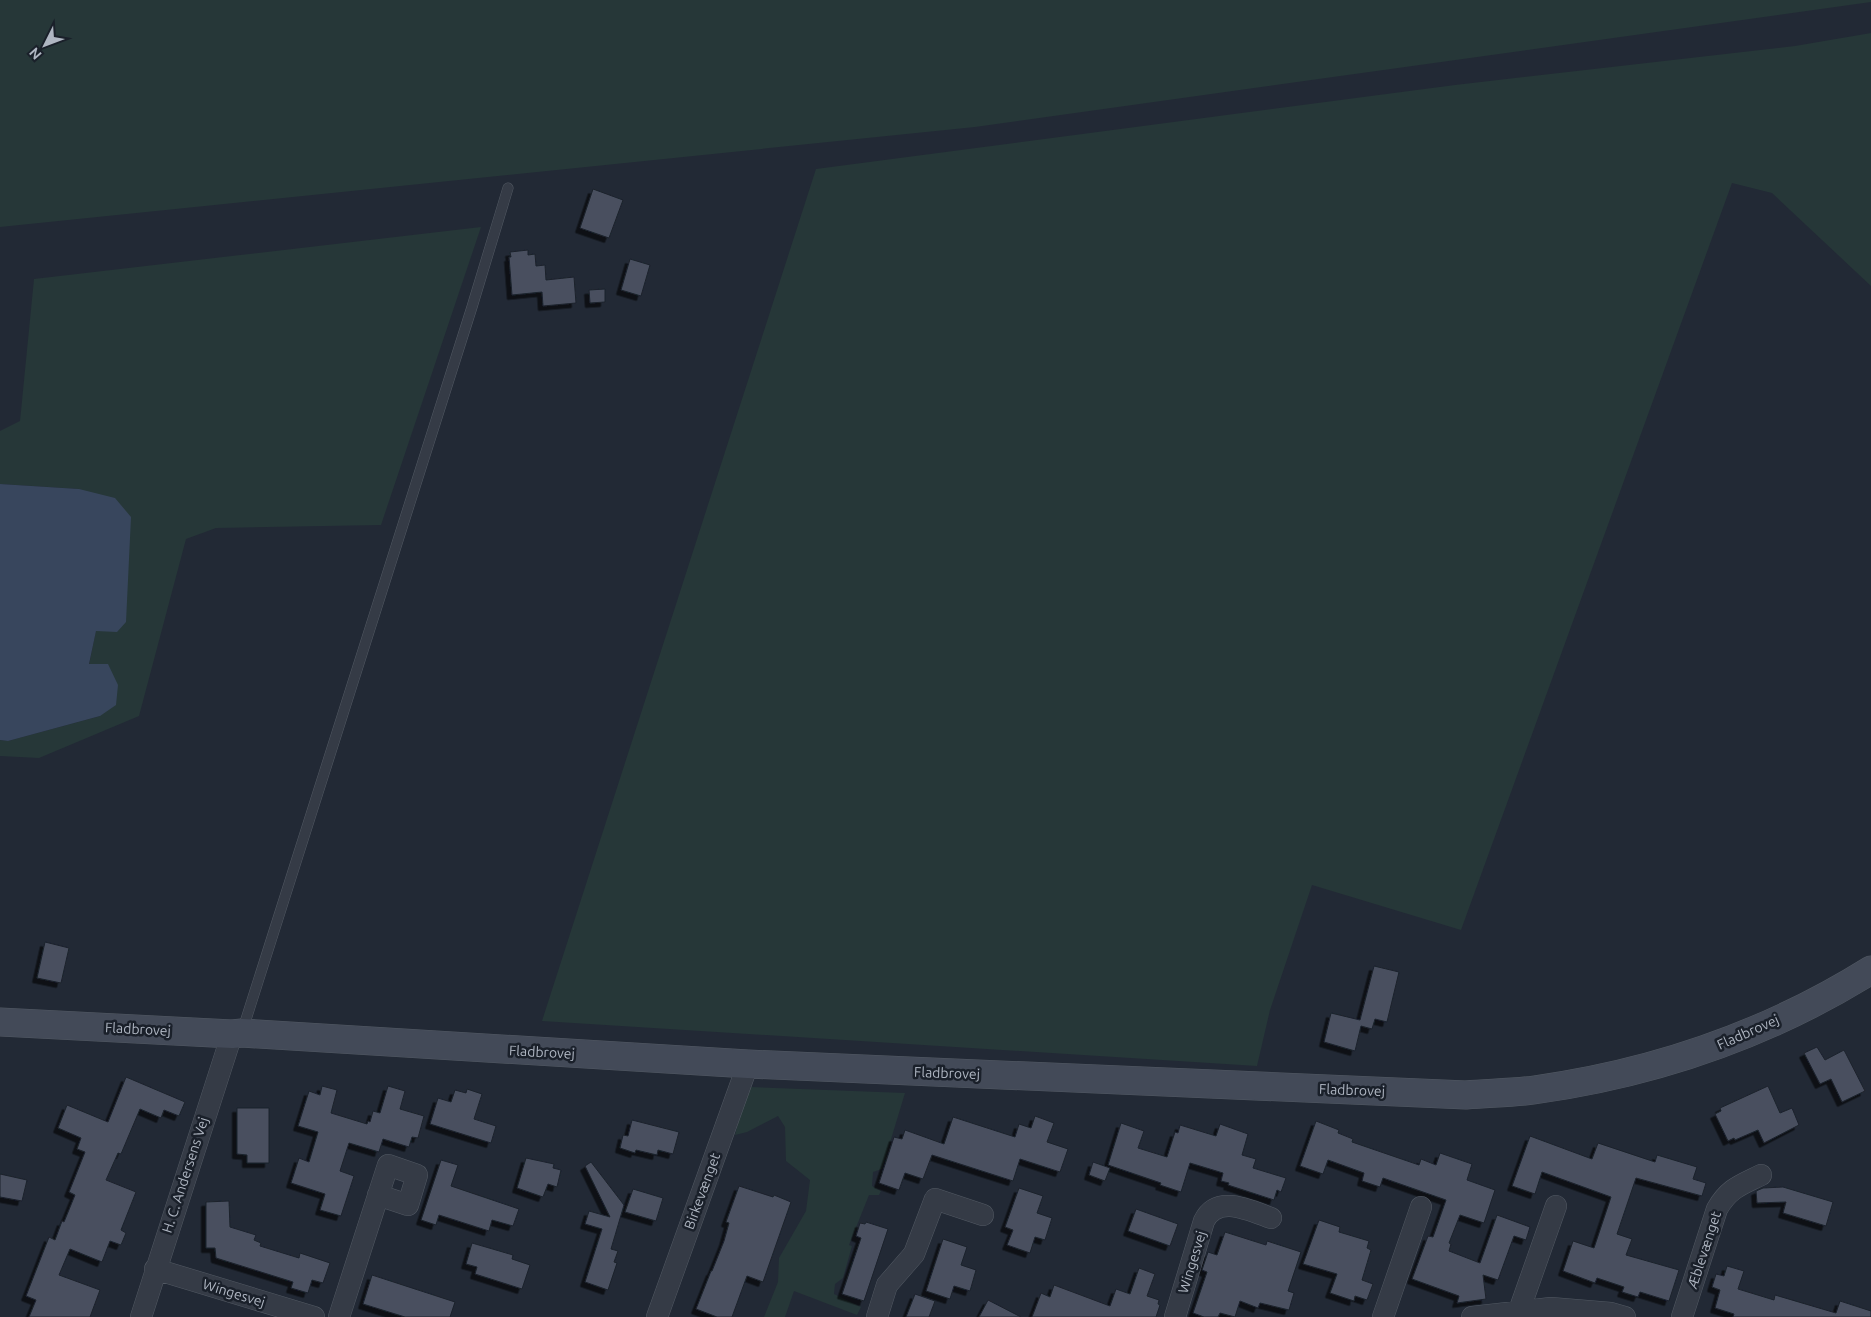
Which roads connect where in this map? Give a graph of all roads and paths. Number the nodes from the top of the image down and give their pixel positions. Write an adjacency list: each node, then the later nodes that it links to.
1 (508, 188): 4 (lane)
2 (1871, 970): 5 (main road, Fladbrovej)
3 (0, 1022): 4 (main road, Fladbrovej)
4 (237, 1034): 5 (main road, Fladbrovej); 12 (street, H. C. Andersens Vej)
5 (748, 1064): 17 (street, Birkevænget)
6 (1762, 1175): 23 (street, Æblevænget)
7 (378, 1195): 16 (street)
8 (1556, 1206): 13 (street)
9 (1421, 1207): 20 (street)
10 (983, 1215): 18 (street)
11 (1271, 1218): 19 (street, Wingesvej)
12 (155, 1268): 14 (street, H. C. Andersens Vej); 15 (street, Wingesvej)
13 (1520, 1311): 21 (street); 22 (street)
14 (140, 1317)
15 (314, 1317)
16 (339, 1317)
17 (657, 1317)
18 (877, 1317)
19 (1175, 1317)
20 (1383, 1317)
21 (1472, 1317)
22 (1625, 1317)
23 (1682, 1317)

